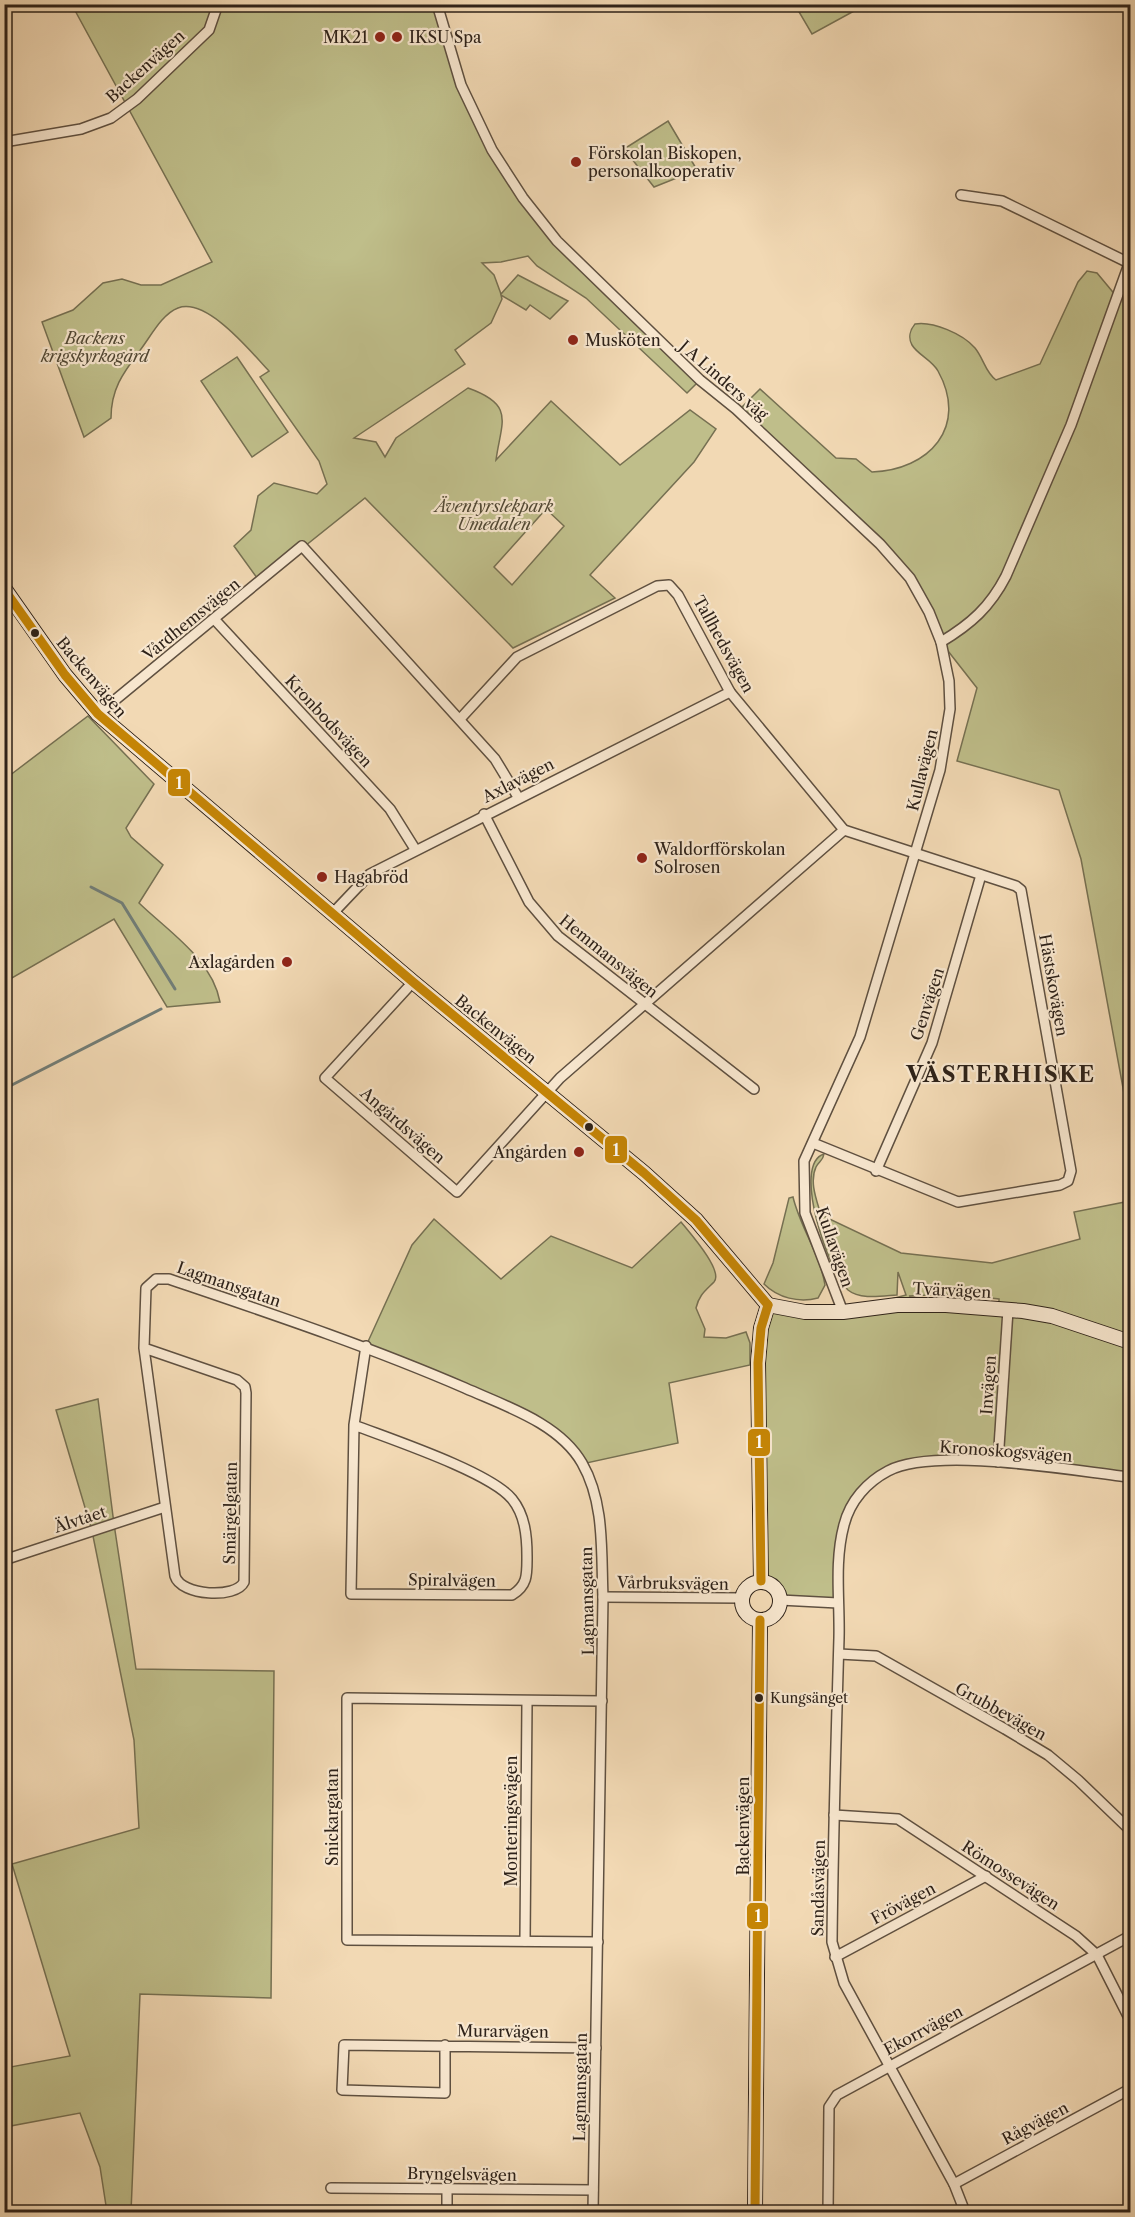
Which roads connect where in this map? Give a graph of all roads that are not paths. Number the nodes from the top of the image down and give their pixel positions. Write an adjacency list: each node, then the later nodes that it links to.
1 (218, 4): 3 (street, Backenvägen)
2 (437, 4): 8 (street, J A Linders väg)
3 (4, 142)
4 (961, 195): 5 (street)
5 (1130, 262): 8 (street)
6 (4, 588): 10 (street, Backenvägen)
7 (215, 620): 10 (street, Vårdhemsvägen); 11 (street, Vårdhemsvägen); 15 (street, Kronbodsvägen)
8 (941, 642): 16 (street, Kullavägen)
9 (730, 692): 11 (street, Tallhedsvägen); 12 (street, Axlavägen); 14 (street, Tallhedsvägen)
10 (98, 714): 18 (street, Backenvägen)
11 (460, 719): 12 (street)
12 (518, 797): 13 (street, Axlavägen)
13 (484, 814): 15 (street, Axlavägen); 20 (street, Hemmansvägen)
14 (844, 830): 16 (street); 20 (street)
15 (415, 849): 18 (street, Axlavägen)
16 (914, 854): 17 (street, Hästskovägen); 23 (street, Kullavägen)
17 (981, 875): 24 (street, Genvägen); 24 (street, Hästskovägen)
18 (333, 913): 19 (street, Backenvägen)
19 (413, 982): 22 (street, Backenvägen); 22 (street, Angårdsvägen)
20 (645, 1006): 21 (street, Hemmansvägen); 22 (street)
21 (754, 1089)
22 (546, 1091): 26 (street, Backenvägen)
23 (813, 1143): 24 (street, Hästskovägen); 28 (street, Kullavägen)
24 (876, 1171)
25 (156, 1279): 30 (street, Lagmansgatan); 31 (street, Smärgelgatan)
26 (768, 1305): 28 (street, Tvärvägen); 37 (street)
27 (1008, 1310): 28 (street, Tvärvägen); 29 (street, Tvärvägen); 33 (street, Invägen)
28 (843, 1312)
29 (1131, 1342)
30 (366, 1346): 32 (street, Spiralvägen); 38 (street, Lagmansgatan)
31 (144, 1348): 35 (street, Smärgelgatan); 35 (street, Smärgelgatan)
32 (354, 1425): 32 (street, Spiralvägen)
33 (998, 1462): 34 (street, Kronoskogsvägen); 41 (street, Kronoskogsvägen)
34 (1131, 1477)
35 (165, 1507): 36 (street, Älvtået)
36 (4, 1560)
37 (761, 1581): 39 (street); 40 (street)
38 (603, 1597): 39 (street, Vårbruksvägen); 44 (street, Lagmansgatan)
39 (742, 1598): 42 (street)
40 (780, 1600): 41 (street); 42 (street)
41 (838, 1603): 43 (street, Sandåsvägen)
42 (760, 1620): 65 (street, Backenvägen)
43 (838, 1654): 46 (street, Sandåsvägen); 47 (street, Grubbevägen)
44 (602, 1701): 45 (street, Snickargatan); 51 (street, Lagmansgatan)
45 (527, 1702): 50 (street, Monteringsvägen); 50 (street, Snickargatan)
46 (834, 1815): 48 (street, Römossevägen); 53 (street, Sandåsvägen)
47 (1131, 1830)
48 (986, 1876): 52 (street, Römossevägen); 53 (street, Frövägen)
49 (1131, 1936): 52 (street, Ekorrvägen)
50 (525, 1941): 51 (street, Snickargatan)
51 (598, 1942): 56 (street, Lagmansgatan)
52 (1097, 1955): 54 (street, Römossevägen); 57 (street, Ekorrvägen)
53 (835, 1957): 57 (street, Sandåsvägen)
54 (1131, 2020)
55 (445, 2045): 55 (street, Murarvägen); 56 (street, Murarvägen)
56 (596, 2048): 62 (street, Lagmansgatan)
57 (887, 2066): 59 (street, Sandåsvägen); 66 (street, Ekorrvägen)
58 (1131, 2089): 59 (street, Rågvägen)
59 (954, 2184): 67 (street, Sandåsvägen)
60 (332, 2188): 61 (street, Bryngelsvägen)
61 (447, 2189): 62 (street, Bryngelsvägen); 63 (street)
62 (593, 2190): 64 (street, Lagmansgatan)
63 (447, 2212)
64 (593, 2212)
65 (754, 2212)
66 (828, 2212)
67 (965, 2212)

